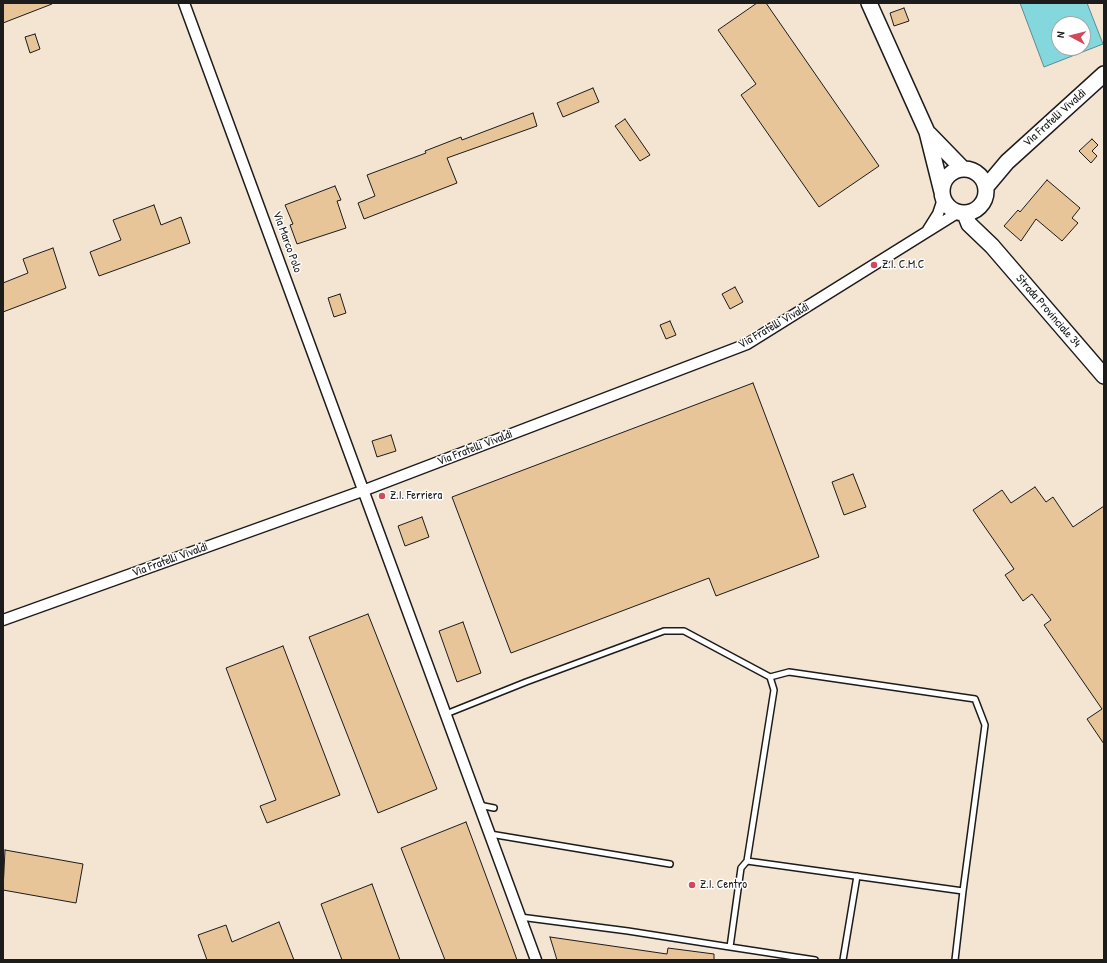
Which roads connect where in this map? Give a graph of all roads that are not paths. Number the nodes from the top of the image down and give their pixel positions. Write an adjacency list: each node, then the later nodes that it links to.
1 (184, 3): 14 (street, Via Marco Polo)
2 (869, 3): 4 (main road)
3 (1104, 74): 5 (main road, Via Fratelli Vivaldi)
4 (926, 132): 6 (main road); 8 (main road)
5 (1007, 162): 6 (main road, Via Fratelli Vivaldi); 7 (main road, Via Fratelli Vivaldi)
6 (966, 170): 7 (main road); 8 (main road)
7 (986, 187): 9 (main road)
8 (942, 195): 10 (main road); 11 (street, Via Fratelli Vivaldi)
9 (980, 206): 10 (main road); 12 (main road, Strada Provinciale 34)
10 (961, 213): 11 (street, Via Fratelli Vivaldi); 12 (main road, Strada Provinciale 34)
11 (925, 233): 14 (street, Via Fratelli Vivaldi)
12 (992, 246): 13 (main road, Strada Provinciale 34)
13 (1104, 376)
14 (365, 490): 15 (street, Via Fratelli Vivaldi); 17 (street, Via Marco Polo)
15 (3, 620)
16 (770, 677): 17 (lane); 21 (lane); 24 (lane)
17 (446, 714): 18 (street, Via Marco Polo)
18 (478, 805): 19 (lane); 20 (street, Via Marco Polo)
19 (494, 808)
20 (488, 834): 22 (lane); 25 (street, Via Marco Polo)
21 (747, 861): 23 (lane); 26 (lane)
22 (670, 864)
23 (857, 876): 24 (lane); 29 (lane)
24 (964, 891): 30 (lane)
25 (519, 917): 26 (lane); 27 (street, Via Marco Polo)
26 (730, 947): 28 (lane)
27 (536, 960)
28 (815, 960)
29 (843, 960)
30 (955, 960)

